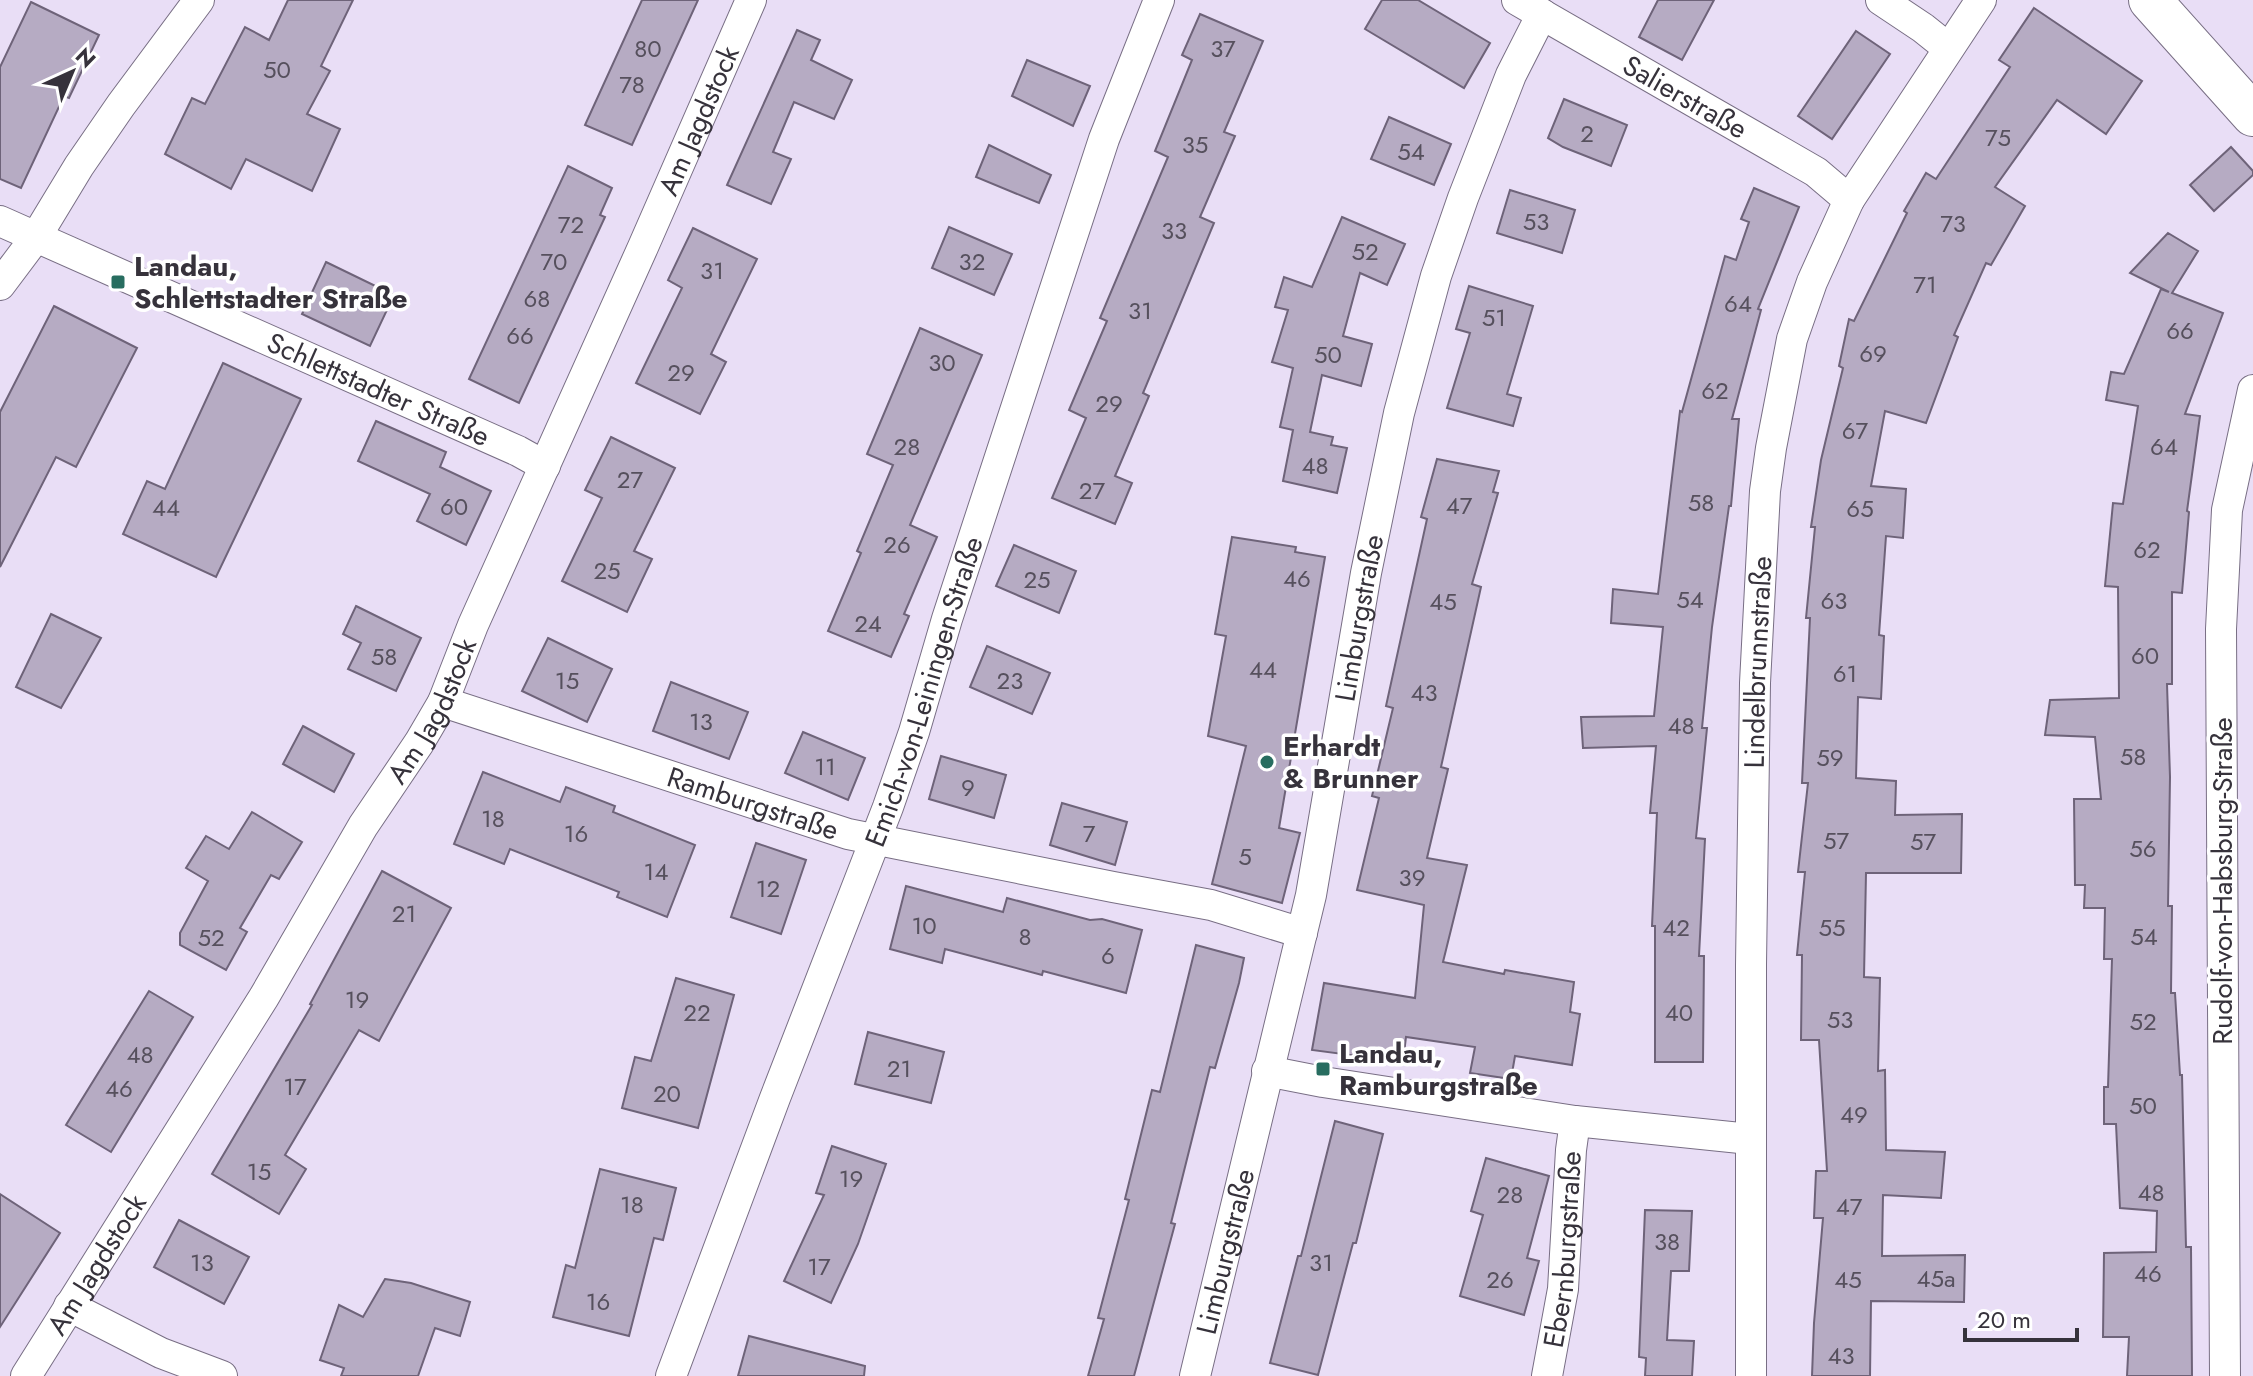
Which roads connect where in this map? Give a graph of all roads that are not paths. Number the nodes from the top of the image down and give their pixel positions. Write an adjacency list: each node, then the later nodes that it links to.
1 (199, 0): 12 (street)
2 (751, 0): 15 (street, Am Jagdstock)
3 (1159, 0): 17 (street, Emich-von-Leiningen-Straße)
4 (1881, 0): 8 (street)
5 (1981, 0): 8 (street, Lindelbrunnstraße)
6 (2150, 0): 9 (street)
7 (1529, 7): 10 (street, Salierstraße); 18 (street, Limburgstraße)
8 (1948, 48): 10 (street, Lindelbrunnstraße)
9 (2253, 115)
10 (1849, 200): 21 (street, Lindelbrunnstraße)
11 (0, 221): 12 (street, Schlettstadter Straße)
12 (36, 237): 13 (street); 15 (street, Schlettstadter Straße)
13 (0, 285)
14 (2253, 390): 29 (street, Rudolf-von-Habsburg-Straße)
15 (545, 466): 16 (street, Am Jagdstock)
16 (443, 702): 17 (street, Ramburgstraße); 22 (street, Am Jagdstock)
17 (876, 841): 18 (street, Ramburgstraße); 25 (street, Emich-von-Leiningen-Straße)
18 (1302, 933): 19 (street, Limburgstraße)
19 (1267, 1071): 20 (street); 26 (street, Limburgstraße)
20 (1575, 1121): 21 (street); 27 (street, Ebernburgstraße)
21 (1750, 1139): 28 (street, Lindelbrunnstraße)
22 (69, 1306): 23 (street, Am Jagdstock); 24 (street)
23 (26, 1376)
24 (222, 1376)
25 (671, 1376)
26 (1195, 1376)
27 (1547, 1376)
28 (1751, 1376)
29 (2225, 1376)

